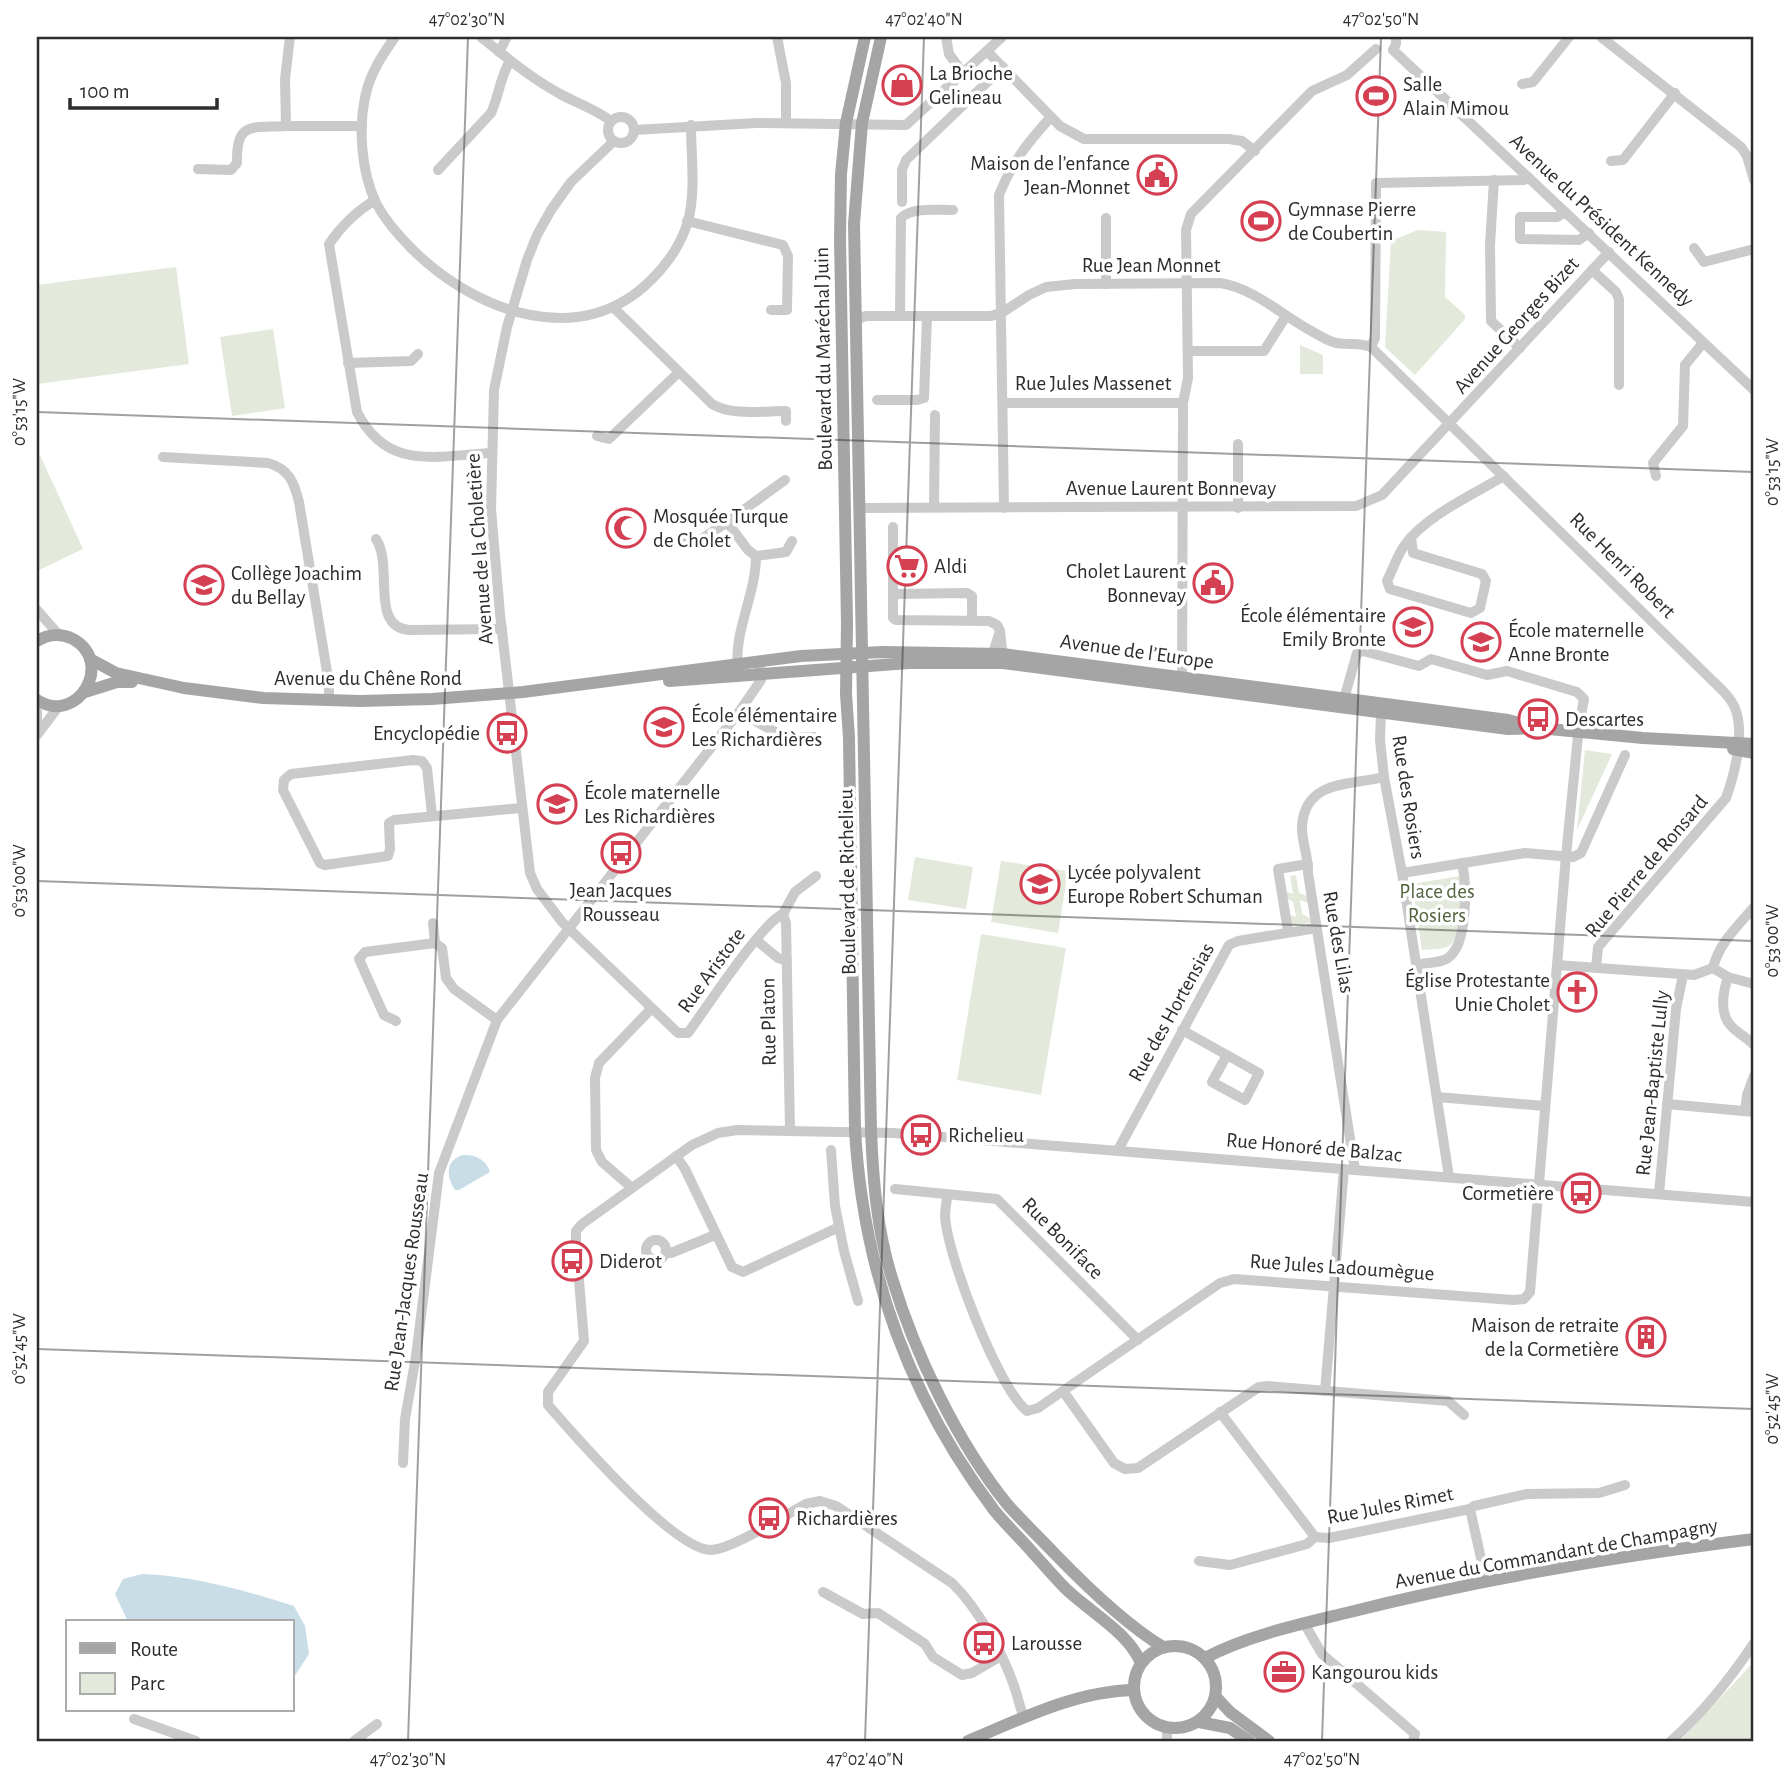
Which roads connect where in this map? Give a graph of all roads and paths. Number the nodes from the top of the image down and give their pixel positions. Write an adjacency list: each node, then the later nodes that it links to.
1 (290, 37): 29 (street)
2 (395, 37): 30 (street)
3 (481, 37): 16 (street)
4 (507, 37): 16 (street)
5 (777, 37): 25 (street)
6 (865, 37): 26 (main road, Boulevard du Maréchal Juin)
7 (881, 37): 27 (main road, Boulevard du Maréchal Juin)
8 (946, 37): 19 (street)
9 (1002, 37): 15 (street)
10 (1395, 37): 14 (street)
11 (1569, 37): 20 (street)
12 (1601, 37): 21 (street)
13 (1376, 43): 14 (street); 34 (street)
14 (1392, 50): 38 (street, Avenue du Président Kennedy)
15 (987, 51): 18 (street); 19 (street)
16 (499, 52): 17 (street)
17 (510, 61): 24 (street); 37 (street)
18 (1003, 67): 23 (street); 32 (street)
19 (963, 73): 22 (street)
20 (1522, 83)
21 (1675, 93): 35 (street); 40 (street)
22 (919, 114): 27 (street); 32 (street)
23 (1051, 117): 34 (street); 57 (street)
24 (611, 121): 31 (street, Avenue de la Choletière); 33 (street)
25 (786, 123): 26 (street, Avenue de la Choletière); 28 (street, Avenue de la Choletière)
26 (846, 123): 27 (street); 102 (main road, Boulevard du Maréchal Juin)
27 (862, 123): 61 (main road, Boulevard du Maréchal Juin)
28 (691, 125): 31 (street, Avenue de la Choletière); 46 (street)
29 (286, 126): 30 (street); 36 (street)
30 (362, 126): 41 (street)
31 (634, 130): 33 (street, Avenue de la Choletière)
32 (936, 132): 42 (street)
33 (614, 141): 55 (street, Avenue de la Choletière)
34 (1255, 151): 53 (street)
35 (1611, 161)
36 (198, 169)
37 (438, 170)
38 (1528, 177): 39 (street); 44 (street, Avenue du Président Kennedy)
39 (1494, 180): 63 (street); 64 (street)
40 (1754, 180)
41 (374, 200): 55 (street); 67 (street)
42 (902, 202)
43 (953, 210): 58 (street)
44 (1565, 212): 47 (street, Avenue du Président Kennedy); 47 (street)
45 (1106, 218): 52 (street)
46 (688, 221): 54 (street); 56 (street)
47 (1589, 233): 50 (street, Avenue du Président Kennedy)
48 (1694, 248): 49 (street)
49 (1754, 249)
50 (1609, 252): 51 (street, Avenue Georges Bizet); 62 (street, Avenue du Président Kennedy)
51 (1592, 270): 64 (street, Avenue Georges Bizet); 69 (street)
52 (1106, 284): 53 (street, Rue Jean Monnet); 57 (street, Rue Jean Monnet)
53 (1187, 284): 59 (street, Rue Jean Monnet); 65 (street)
54 (614, 308): 55 (street); 68 (street)
55 (512, 310): 79 (street, Avenue de la Choletière)
56 (771, 310)
57 (1003, 312): 60 (street, Rue Jean Monnet); 72 (street)
58 (900, 316): 60 (street, Rue Jean Monnet); 61 (street, Rue Jean Monnet)
59 (1286, 316): 63 (street, Rue Jean Monnet); 65 (street)
60 (927, 317): 71 (street)
61 (856, 322): 85 (main road, Boulevard du Maréchal Juin)
62 (1703, 342): 70 (street, Avenue du Président Kennedy); 82 (street)
63 (1371, 347): 76 (street)
64 (1520, 348): 76 (street, Avenue Georges Bizet)
65 (1188, 351): 73 (street)
66 (418, 354): 67 (street)
67 (348, 363): 79 (street)
68 (678, 373): 75 (street); 77 (street)
69 (1619, 386)
70 (1754, 390)
71 (877, 400)
72 (1004, 402): 73 (street, Rue Jules Massenet); 86 (street)
73 (1183, 403): 87 (street)
74 (935, 415): 84 (street)
75 (786, 421)
76 (1451, 424): 81 (street, Rue Henri Robert); 88 (street, Avenue Laurent Bonnevay)
77 (597, 436)
78 (1237, 444): 88 (street)
79 (491, 453): 99 (street, Avenue de la Choletière)
80 (163, 457): 116 (street)
81 (1504, 476): 91 (street); 127 (street, Rue Henri Robert)
82 (1656, 476)
83 (785, 480): 89 (street)
84 (934, 507): 85 (street, Avenue Laurent Bonnevay); 86 (street, Avenue Laurent Bonnevay)
85 (859, 508): 102 (main road, Boulevard du Maréchal Juin)
86 (1004, 508): 87 (street, Avenue Laurent Bonnevay)
87 (1181, 508): 88 (street, Avenue Laurent Bonnevay); 109 (street)
88 (1238, 508)
89 (727, 522): 92 (street); 95 (street)
90 (893, 527): 96 (street)
91 (1411, 537): 91 (street)
92 (685, 538)
93 (376, 540): 99 (street)
94 (792, 541): 95 (street)
95 (756, 556): 108 (street)
96 (893, 594): 98 (street); 98 (street)
97 (37, 611): 100 (street)
98 (972, 620): 103 (street)
99 (502, 629): 113 (street, Avenue de la Choletière)
100 (59, 635): 101 (main road); 104 (main road, Avenue du Chêne Rond)
101 (37, 641)
102 (854, 653): 103 (main road, Avenue de l’Europe); 106 (main road, Boulevard du Maréchal Juin); 107 (main road, Avenue du Chêne Rond)
103 (998, 654): 105 (street); 109 (main road, Avenue de l’Europe)
104 (90, 659): 110 (main road, Avenue du Chêne Rond); 112 (main road)
105 (977, 662): 106 (main road, Avenue de l’Europe); 109 (main road, Avenue de l’Europe)
106 (854, 667): 107 (main road, Avenue du Chêne Rond); 111 (main road, Boulevard du Maréchal Juin); 167 (main road, Boulevard de Richelieu)
107 (760, 668): 108 (main road, Avenue du Chêne Rond); 119 (street, Rue Jean-Jacques Rousseau)
108 (738, 670): 113 (main road, Avenue du Chêne Rond)
109 (1182, 681): 114 (main road, Avenue de l’Europe); 120 (main road, Avenue de l’Europe)
110 (156, 683): 112 (main road, Avenue du Chêne Rond); 116 (main road, Avenue du Chêne Rond)
111 (846, 683): 166 (main road, Boulevard de Richelieu)
112 (85, 692): 117 (main road, Avenue du Chêne Rond)
113 (510, 694): 116 (main road, Avenue du Chêne Rond); 131 (street, Avenue de la Choletière)
114 (1344, 699): 121 (main road, Avenue de l’Europe); 123 (street)
115 (37, 700): 117 (main road)
116 (329, 701)
117 (59, 706): 124 (street)
118 (37, 712): 122 (street)
119 (739, 712): 125 (street); 142 (street, Rue Jean-Jacques Rousseau)
120 (1381, 713): 121 (main road, Avenue de l’Europe); 130 (street, Rue des Rosiers)
121 (1539, 728): 123 (main road, Avenue de l’Europe)
122 (37, 730)
123 (1578, 732): 127 (main road, Avenue de l’Europe); 133 (street)
124 (37, 735)
125 (814, 737)
126 (1754, 744): 127 (main road, Avenue de l’Europe)
127 (1737, 745): 128 (main road, Avenue de l’Europe); 149 (street, Rue Pierre de Ronsard)
128 (1754, 753)
129 (1625, 755): 133 (street)
130 (1384, 777): 134 (street, Rue des Lilas); 136 (street, Rue des Rosiers)
131 (522, 808): 132 (street); 142 (street, Rue Aristote)
132 (432, 815): 132 (street)
133 (1566, 856): 135 (street); 148 (street)
134 (1308, 863): 141 (street, Rue des Lilas); 143 (street)
135 (1462, 863): 136 (street); 147 (street)
136 (1402, 873): 147 (street, Rue des Rosiers)
137 (816, 876): 139 (street, Rue Aristote)
138 (1754, 907): 150 (street)
139 (783, 914): 144 (street, Rue Aristote); 146 (street, Rue Platon)
140 (433, 923): 145 (street)
141 (1317, 928): 143 (street, Rue des Hortensias); 171 (street, Rue des Lilas)
142 (569, 929): 154 (street, Rue Aristote); 155 (street, Rue Jean-Jacques Rousseau)
143 (1288, 932): 157 (street, Rue des Hortensias)
144 (756, 940): 146 (street); 154 (street, Rue Aristote)
145 (435, 943): 155 (street); 156 (street)
146 (786, 961): 165 (street, Rue Platon)
147 (1416, 965): 161 (street, Rue des Rosiers)
148 (1557, 965): 149 (street); 163 (street)
149 (1595, 968): 151 (street)
150 (1713, 968): 151 (street); 152 (street)
151 (1683, 975): 162 (street, Rue Jean-Baptiste Lully)
152 (1728, 977): 153 (street); 158 (street)
153 (1754, 984)
154 (651, 1009): 174 (street)
155 (497, 1020): 189 (street, Rue Jean-Jacques Rousseau)
156 (396, 1021)
157 (1182, 1030): 159 (street); 169 (street, Rue des Hortensias)
158 (1754, 1045)
159 (1227, 1055): 159 (street)
160 (1754, 1076): 164 (street)
161 (1437, 1097): 163 (street); 172 (street, Rue des Rosiers)
162 (1667, 1104): 164 (street); 176 (street, Rue Jean-Baptiste Lully)
163 (1545, 1106): 173 (street)
164 (1750, 1111)
165 (790, 1130): 166 (street); 170 (street)
166 (855, 1130): 167 (street); 202 (main road, Boulevard de Richelieu)
167 (871, 1131): 169 (street, Rue Honoré de Balzac); 199 (main road, Boulevard de Richelieu)
168 (831, 1150): 179 (street)
169 (1118, 1150): 171 (street, Rue Honoré de Balzac)
170 (676, 1156): 174 (street); 180 (street)
171 (1349, 1169): 172 (street, Rue Honoré de Balzac); 182 (street, Rue des Lilas)
172 (1449, 1177): 173 (street, Rue Honoré de Balzac)
173 (1540, 1185): 176 (street, Rue Honoré de Balzac); 182 (street, Rue Jules Ladoumègue)
174 (631, 1187): 200 (street)
175 (895, 1189): 177 (street, Rue Boniface)
176 (1659, 1194): 178 (street, Rue Honoré de Balzac)
177 (947, 1195): 184 (street, Rue Boniface); 185 (street, Rue Jules Ladoumègue)
178 (1754, 1202)
179 (839, 1227): 180 (street); 183 (street)
180 (715, 1235): 181 (street)
181 (666, 1253)
182 (1334, 1285): 184 (street, Rue Jules Ladoumègue); 186 (street, Rue des Lilas)
183 (858, 1301)
184 (1138, 1340): 185 (street, Rue Jules Ladoumègue)
185 (1063, 1391): 187 (street)
186 (1325, 1391): 187 (street); 188 (street)
187 (1220, 1412): 192 (street, Rue Jules Rimet)
188 (1464, 1415)
189 (403, 1464)
190 (1625, 1485): 191 (street)
191 (1470, 1509): 192 (street, Rue Jules Rimet); 195 (street, Rue Jules Rimet)
192 (1315, 1537): 194 (street)
193 (1754, 1539): 195 (main road, Avenue du Commandant de Champagny)
194 (1199, 1561)
195 (1486, 1581): 197 (main road, Avenue du Commandant de Champagny)
196 (823, 1592): 200 (street)
197 (1304, 1623): 201 (main road, Avenue du Commandant de Champagny); 216 (street)
198 (1754, 1643): 217 (street)
199 (1163, 1647): 201 (main road); 202 (main road)
200 (1001, 1656): 205 (street)
201 (1205, 1658): 204 (main road)
202 (1141, 1663): 203 (main road)
203 (1134, 1690): 205 (main road); 209 (main road)
204 (1216, 1697): 207 (main road); 215 (main road)
205 (1024, 1718): 213 (main road)
206 (134, 1719): 210 (street)
207 (1199, 1722): 209 (main road); 214 (main road)
208 (377, 1724): 212 (street)
209 (1167, 1735)
210 (175, 1737): 211 (street)
211 (196, 1741)
212 (354, 1741)
213 (968, 1741)
214 (1248, 1741)
215 (1269, 1741)
216 (1413, 1741)
217 (1671, 1741)

